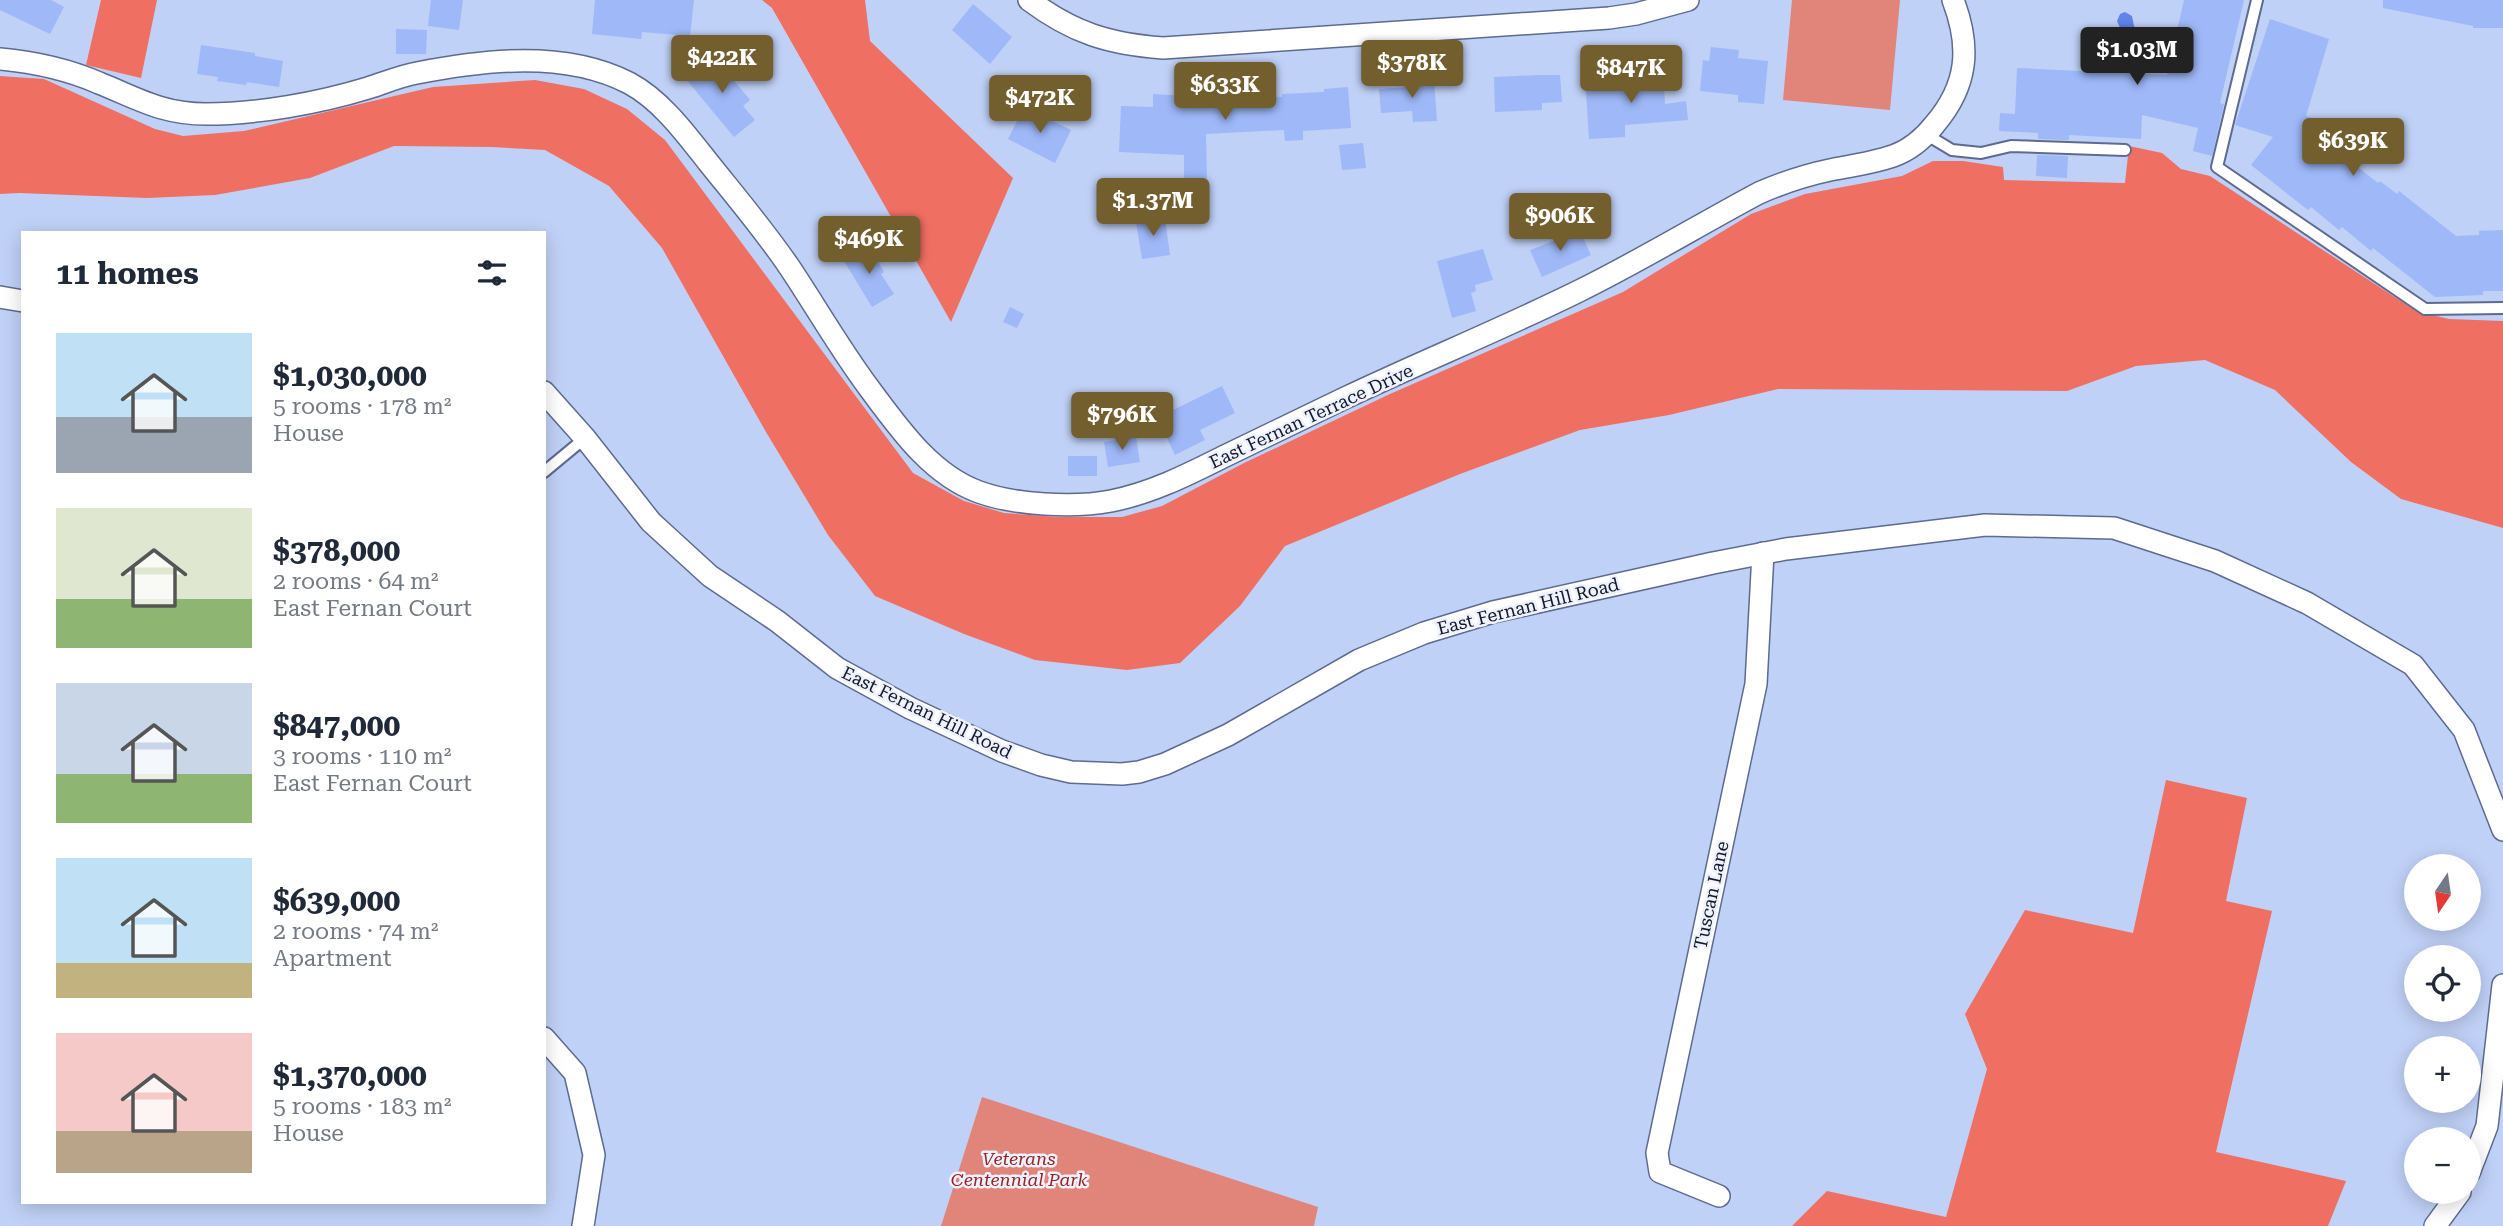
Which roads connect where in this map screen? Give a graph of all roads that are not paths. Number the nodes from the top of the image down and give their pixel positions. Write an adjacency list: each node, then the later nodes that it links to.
1 (1029, 0): 2 (street)
2 (1688, 0)
3 (1953, 0): 6 (street, East Fernan Terrace Drive)
4 (2257, 0): 10 (lane)
5 (0, 59): 6 (street, East Fernan Terrace Drive)
6 (1927, 135): 7 (lane)
7 (2125, 150)
8 (0, 297): 9 (street)
9 (21, 301)
10 (2503, 308)
11 (546, 394): 12 (street, East Fernan Hill Road)
12 (585, 438): 13 (lane); 14 (street, East Fernan Hill Road)
13 (546, 470)
14 (1763, 553): 15 (street, East Fernan Hill Road); 19 (street, Tuscan Lane)
15 (2503, 830)
16 (2503, 985): 18 (street)
17 (546, 1040): 21 (street)
18 (2481, 1142)
19 (1718, 1196)
20 (2451, 1204): 22 (street)
21 (583, 1226)
22 (2435, 1226)

